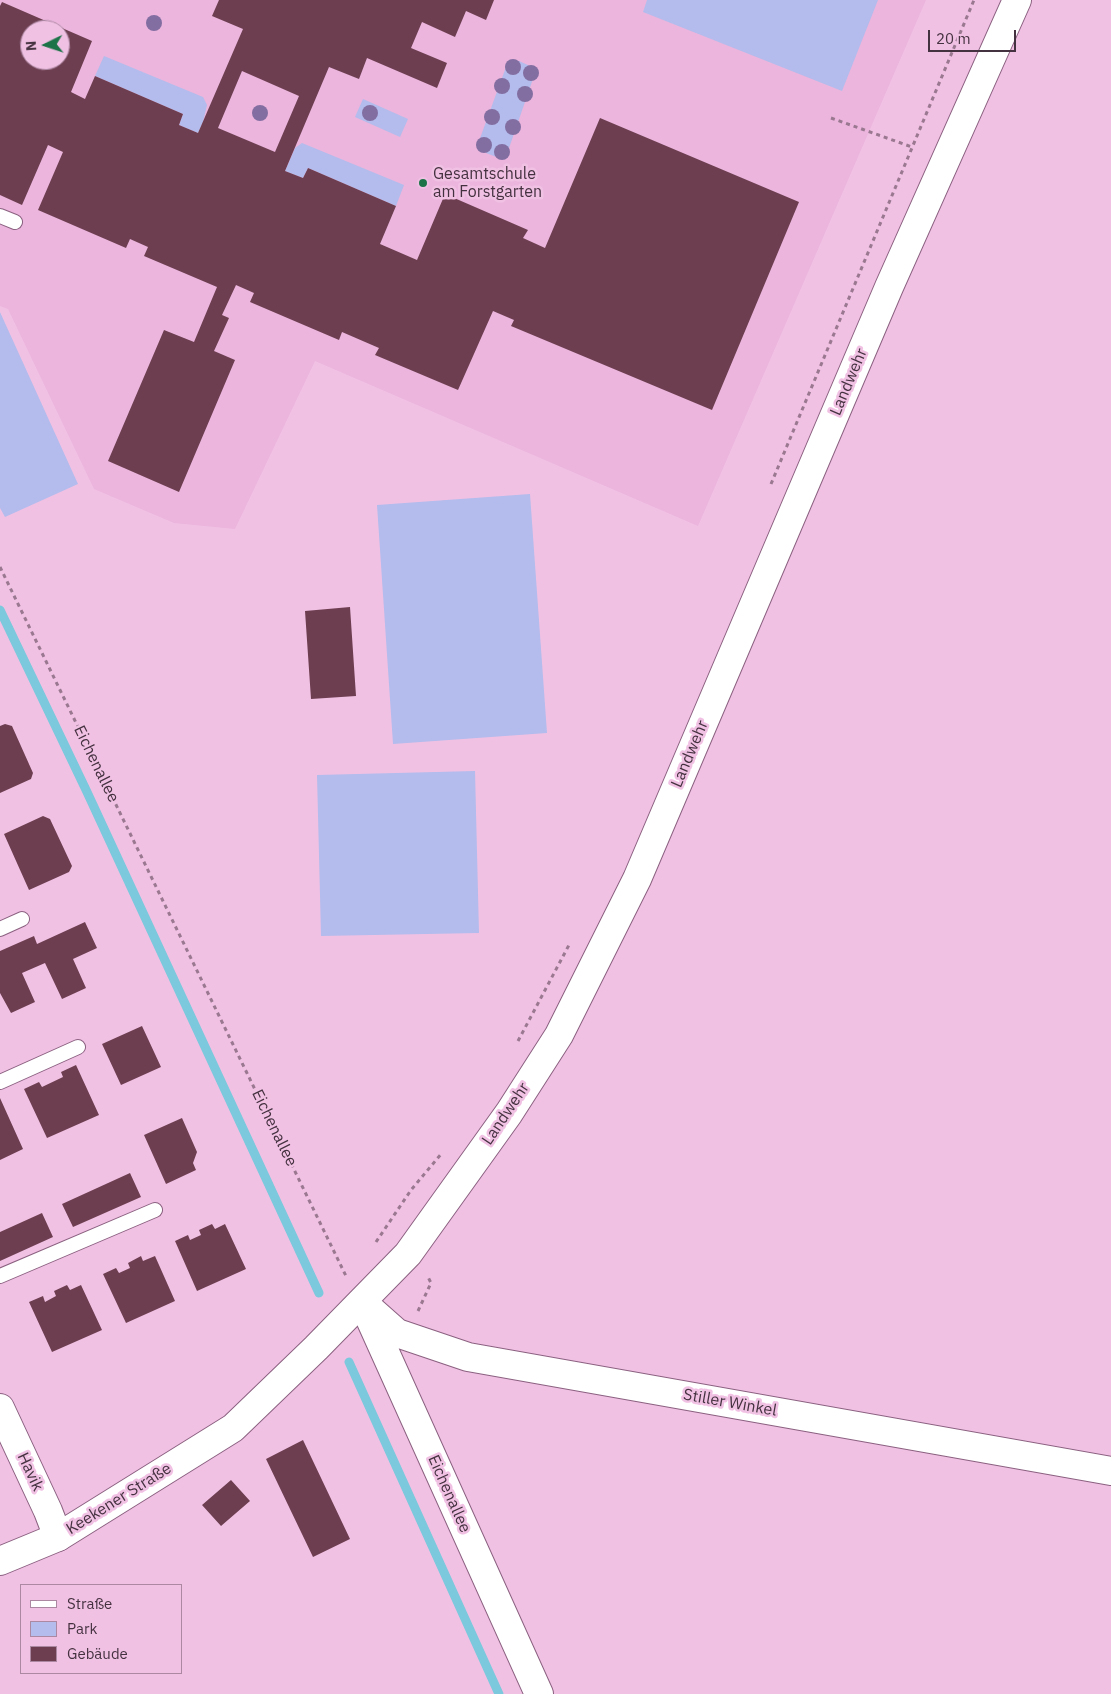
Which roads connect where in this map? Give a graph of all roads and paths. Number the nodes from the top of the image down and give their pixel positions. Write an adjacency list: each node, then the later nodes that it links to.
1 (974, 0): 4 (path)
2 (1017, 0): 20 (main road, Landwehr)
3 (831, 118): 4 (path)
4 (912, 147): 7 (path)
5 (0, 216): 6 (lane)
6 (15, 222)
7 (771, 485)
8 (0, 567): 18 (path, Eichenallee)
9 (22, 919): 10 (lane)
10 (0, 929)
11 (569, 945): 13 (path)
12 (78, 1046): 14 (lane)
13 (515, 1048)
14 (0, 1082)
15 (443, 1152): 17 (path)
16 (155, 1210): 19 (lane)
17 (371, 1248)
18 (354, 1271)
19 (0, 1276)
20 (362, 1302): 22 (main road, Landwehr); 23 (main road, Stiller Winkel); 26 (main road, Eichenallee)
21 (0, 1408): 24 (main road, Havik)
22 (233, 1428): 24 (main road, Keekener Straße)
23 (1111, 1471)
24 (58, 1538): 25 (main road, Keekener Straße)
25 (0, 1561)
26 (539, 1694)

